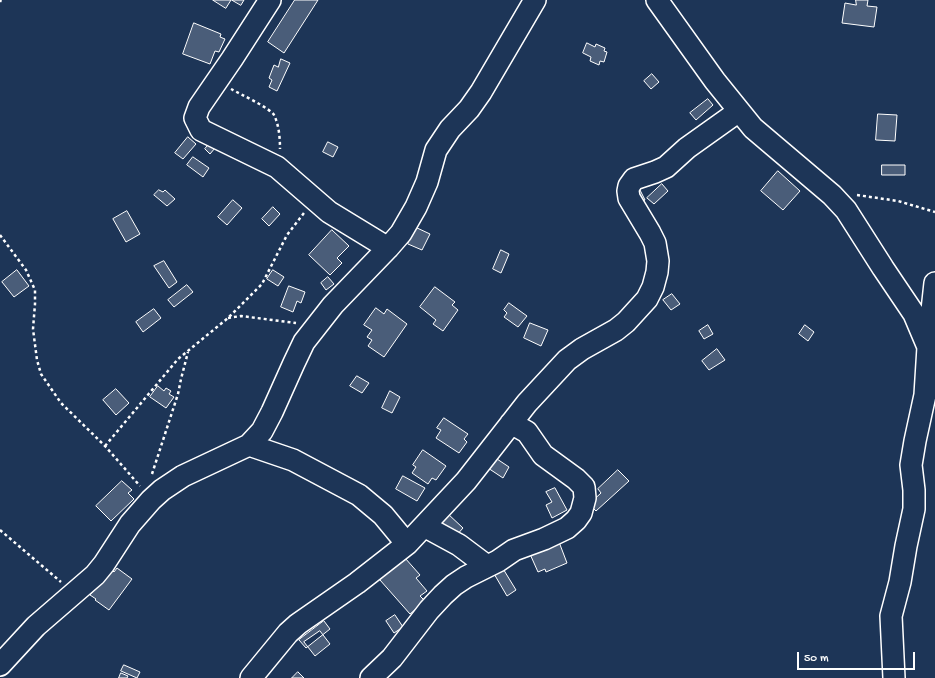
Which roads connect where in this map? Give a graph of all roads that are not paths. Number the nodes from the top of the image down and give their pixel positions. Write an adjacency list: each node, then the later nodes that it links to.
1 (270, 0): 5 (street)
2 (535, 0): 5 (street)
3 (658, 0): 4 (street)
4 (739, 111): 7 (street); 8 (street)
5 (388, 248): 9 (street)
6 (935, 283): 7 (street)
7 (928, 347): 16 (street)
8 (511, 423): 10 (street); 12 (street)
9 (249, 445): 11 (street); 13 (street)
10 (424, 526): 11 (street); 12 (street)
11 (407, 544): 14 (street)
12 (487, 566): 15 (street)
13 (0, 665)
14 (251, 678)
15 (372, 678)
16 (894, 678)

